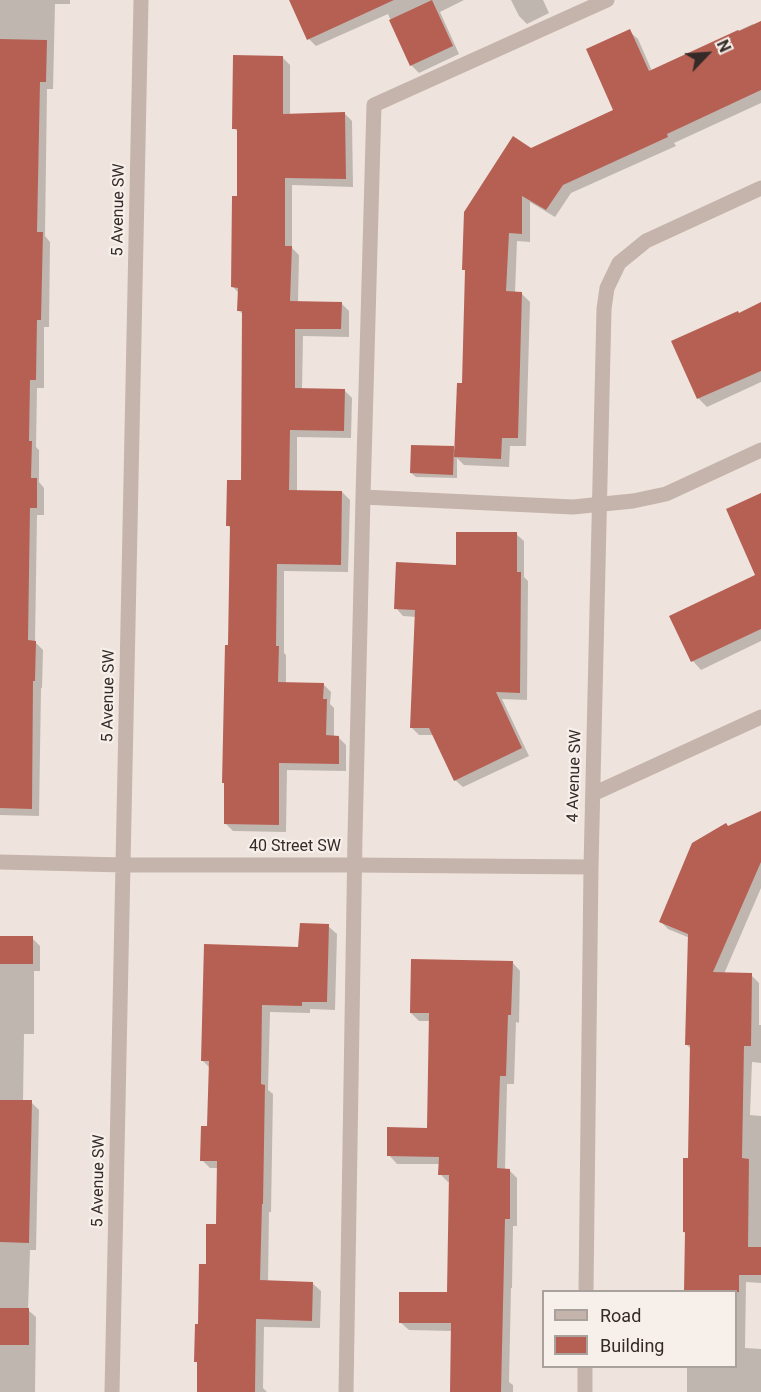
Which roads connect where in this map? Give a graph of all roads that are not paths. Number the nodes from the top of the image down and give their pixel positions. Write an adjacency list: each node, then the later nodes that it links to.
1 (141, 0): 10 (street, 5 Avenue SW)
2 (608, 0): 5 (street)
3 (761, 188): 6 (street, 4 Avenue SW)
4 (761, 450): 6 (street)
5 (363, 496): 6 (street); 11 (street)
6 (600, 504): 8 (street, 4 Avenue SW)
7 (761, 717): 8 (street)
8 (593, 794): 12 (street, 4 Avenue SW)
9 (0, 862): 10 (street, 40 Street SW)
10 (124, 865): 11 (street, 40 Street SW); 15 (street, 5 Avenue SW)
11 (355, 865): 12 (street, 40 Street SW); 16 (street)
12 (591, 867): 13 (street, 4 Avenue SW)
13 (586, 1290)
14 (585, 1368): 17 (street)
15 (112, 1392)
16 (346, 1392)
17 (585, 1392)

